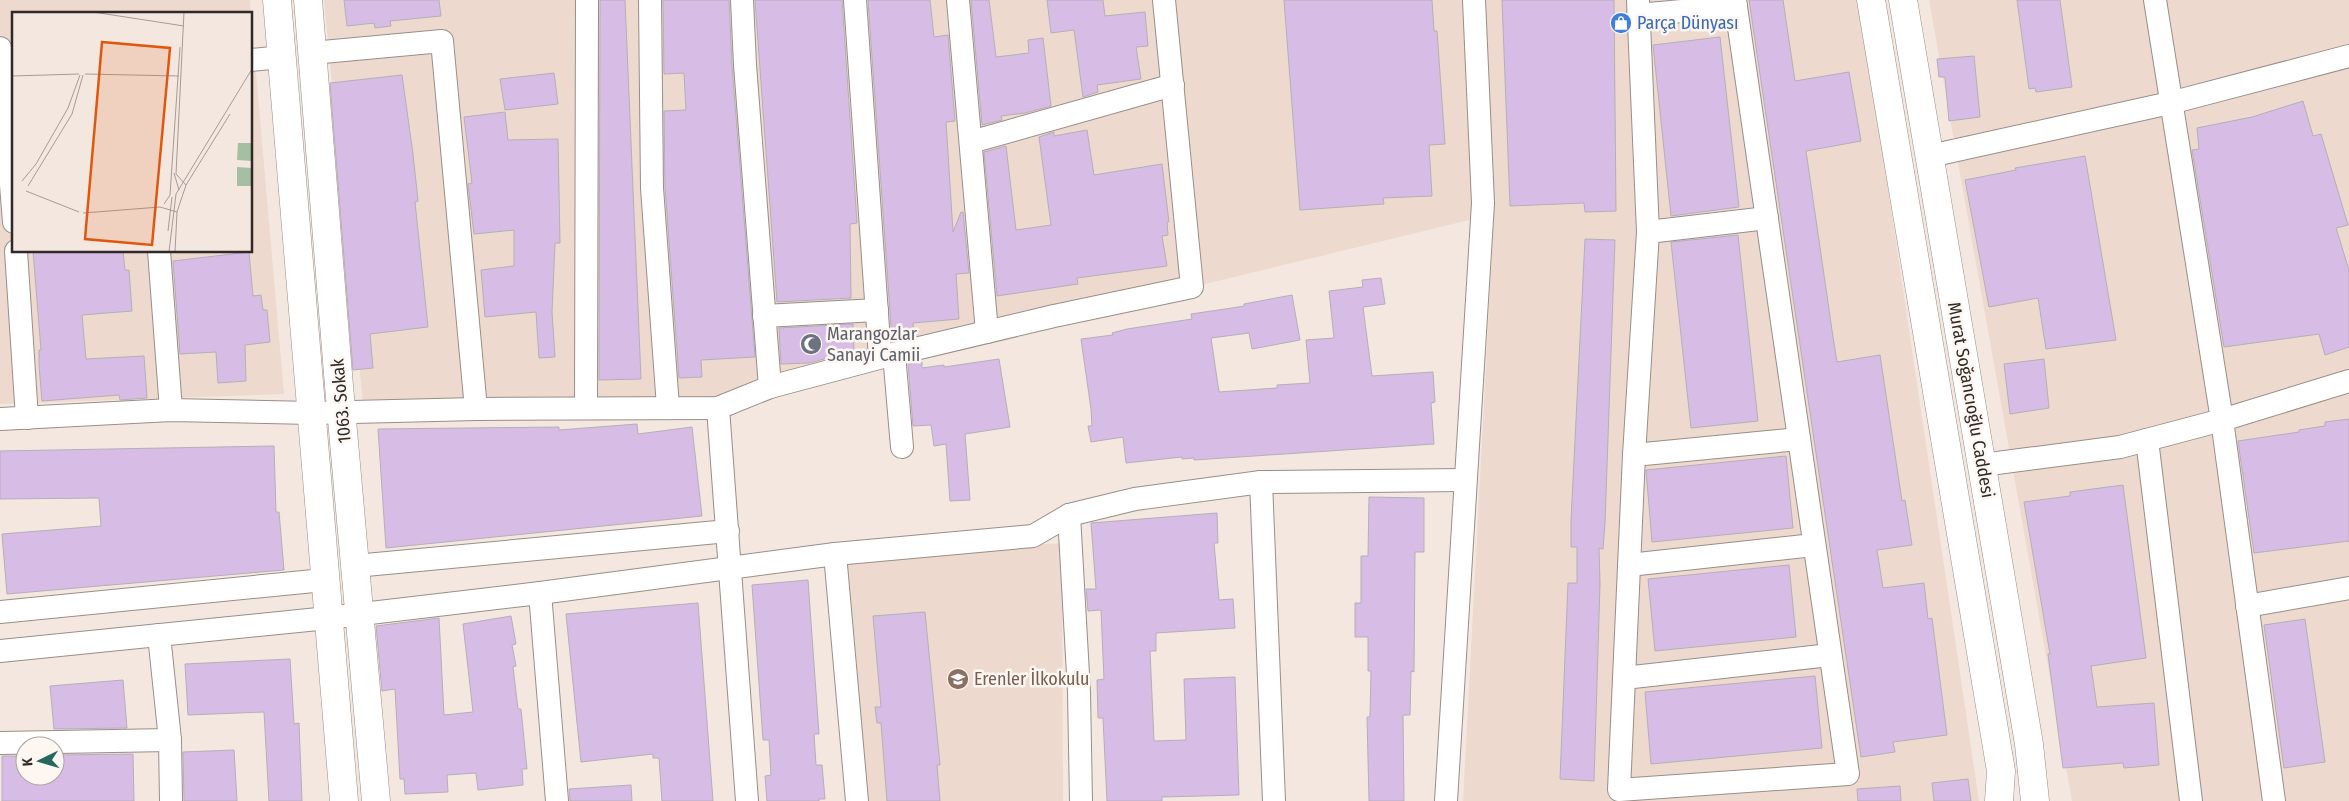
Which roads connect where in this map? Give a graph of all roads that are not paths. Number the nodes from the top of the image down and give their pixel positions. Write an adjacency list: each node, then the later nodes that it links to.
1 (277, 0): 18 (main road, 1063. Sokak)
2 (308, 0): 16 (main road, 1063. Sokak)
3 (587, 0): 37 (street)
4 (650, 0): 36 (street)
5 (742, 0): 31 (street)
6 (856, 0): 30 (street)
7 (958, 0): 23 (street)
8 (1164, 0): 20 (street)
9 (1474, 0): 51 (street)
10 (1872, 0): 82 (main road, Murat Soğancıoğlu Caddesi)
11 (1903, 0): 24 (main road, Murat Soğancıoğlu Caddesi)
12 (2155, 0): 22 (street)
13 (1735, 3): 14 (street); 26 (street)
14 (1638, 7): 27 (street)
15 (0, 48): 21 (street)
16 (312, 53): 39 (street); 41 (main road, 1063. Sokak)
17 (2349, 56): 22 (street)
18 (282, 57): 19 (street); 42 (main road, 1063. Sokak)
19 (252, 60)
20 (1173, 85): 23 (street); 32 (street)
21 (9, 93): 25 (street)
22 (2170, 103): 24 (street); 45 (street)
23 (971, 142): 32 (street)
24 (1930, 156): 50 (main road, Murat Soğancıoğlu Caddesi)
25 (12, 170)
26 (1767, 218): 27 (street); 46 (street)
27 (1648, 232): 49 (street)
28 (16, 252): 43 (street)
29 (159, 252): 40 (street)
30 (877, 310): 31 (street); 33 (street)
31 (764, 316): 35 (street)
32 (987, 332): 33 (street)
33 (887, 356): 35 (street); 48 (street)
34 (2349, 381): 45 (street)
35 (770, 387): 38 (street)
36 (668, 407): 37 (street); 38 (street)
37 (586, 408): 39 (street)
38 (718, 408): 54 (street)
39 (476, 409): 41 (street)
40 (171, 410): 42 (street); 43 (street)
41 (342, 411): 42 (street); 58 (main road, 1063. Sokak)
42 (312, 413): 60 (main road, 1063. Sokak)
43 (27, 418): 44 (street)
44 (0, 419)
45 (2222, 420): 47 (street); 63 (street)
46 (1799, 439): 49 (street); 55 (street)
47 (2146, 440): 50 (street); 84 (street)
48 (902, 447)
49 (1634, 455): 57 (street)
50 (1982, 465): 83 (main road, Murat Soğancıoğlu Caddesi)
51 (1465, 480): 52 (street); 81 (street)
52 (1261, 482): 53 (street); 80 (street)
53 (1070, 515): 56 (street); 79 (street)
54 (728, 531): 58 (street); 59 (street)
55 (1814, 545): 57 (street); 69 (street)
56 (835, 554): 59 (street); 78 (street)
57 (1629, 565): 70 (street)
58 (355, 566): 65 (main road, 1063. Sokak)
59 (728, 568): 62 (street); 77 (street)
60 (324, 580): 64 (street); 66 (main road, 1063. Sokak)
61 (2349, 588): 63 (street)
62 (540, 594): 65 (street); 76 (street)
63 (2247, 606): 85 (street)
64 (0, 612)
65 (359, 613): 66 (street); 75 (main road, 1063. Sokak)
66 (328, 618): 67 (street); 74 (main road, 1063. Sokak)
67 (158, 634): 68 (street); 71 (street)
68 (0, 651)
69 (1830, 655): 70 (street); 70 (street)
70 (1624, 678)
71 (170, 740): 72 (street); 73 (street)
72 (0, 743)
73 (171, 801)
74 (344, 801)
75 (376, 801)
76 (557, 801)
77 (747, 801)
78 (857, 801)
79 (1081, 801)
80 (1274, 801)
81 (1446, 801)
82 (1999, 801)
83 (2035, 801)
84 (2191, 801)
85 (2274, 801)

